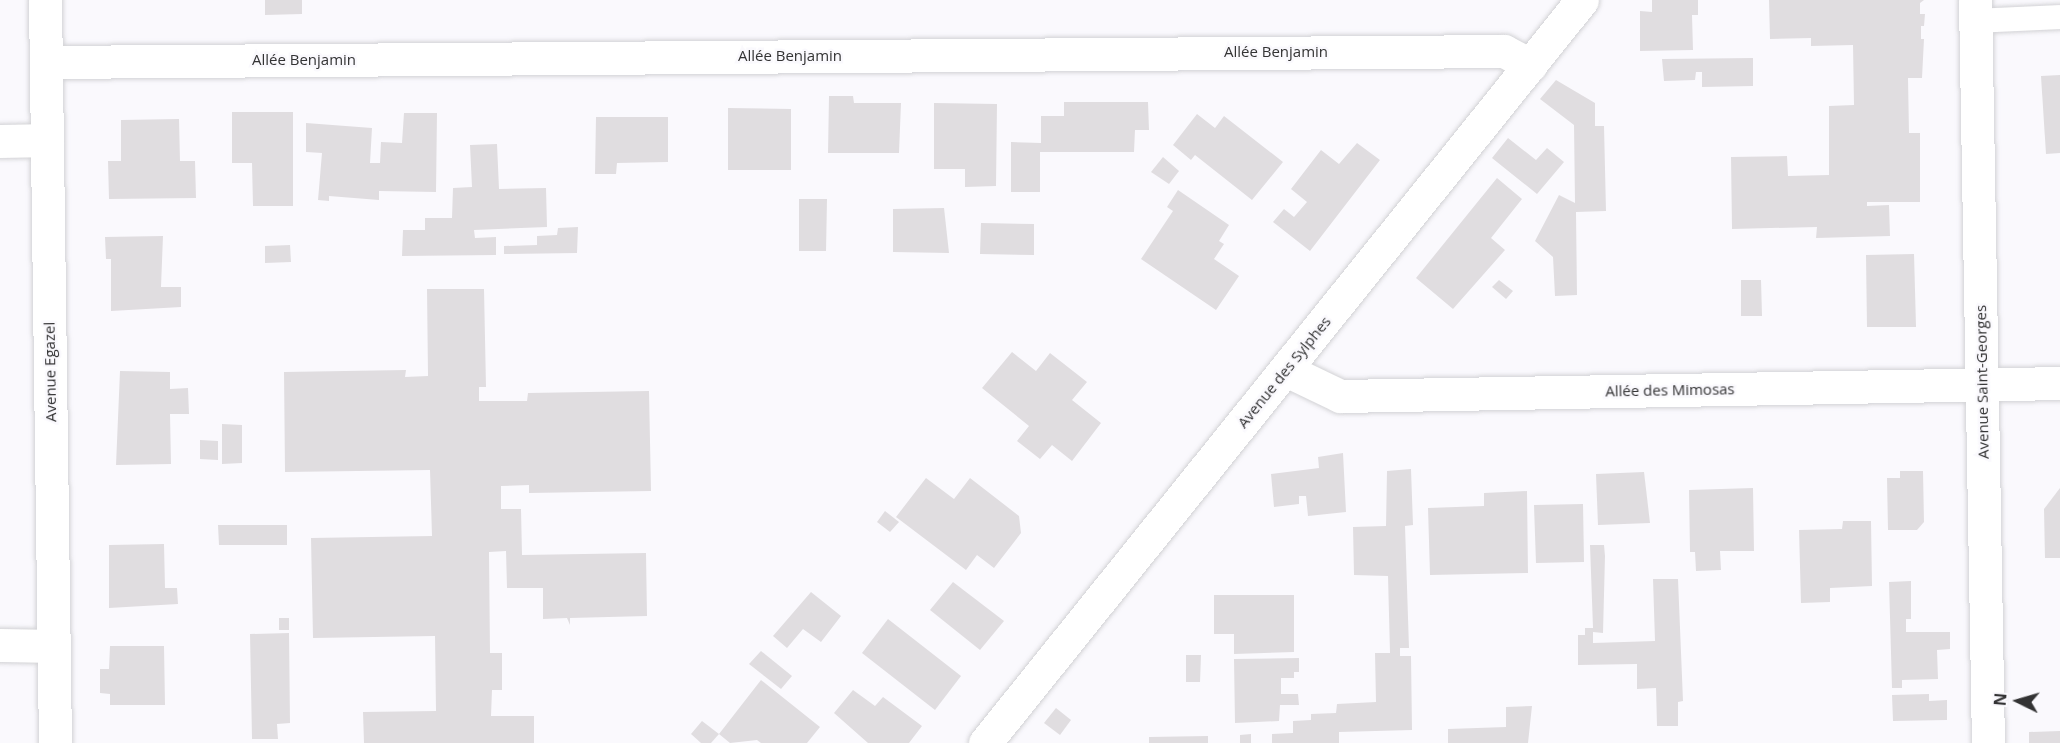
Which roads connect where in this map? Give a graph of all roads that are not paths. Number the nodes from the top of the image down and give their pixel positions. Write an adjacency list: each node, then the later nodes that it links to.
1 (45, 0): 5 (street, Avenue Egazel)
2 (1582, 0): 6 (street, Avenue des Sylphes)
3 (1975, 10): 4 (lane, Avenue Saint-Georges); 11 (street, Avenue Saint-Georges)
4 (2060, 18)
5 (46, 62): 6 (street, Allée Benjamin); 7 (street, Avenue Egazel)
6 (1530, 65): 9 (street, Avenue des Sylphes)
7 (46, 140): 8 (street); 13 (street, Avenue Egazel)
8 (0, 141)
9 (1286, 370): 11 (street, Allée des Mimosas); 15 (street, Avenue des Sylphes)
10 (2060, 383): 11 (street, Allée des Mimosas)
11 (1982, 385): 16 (street, Avenue Saint-Georges)
12 (0, 645): 13 (street)
13 (53, 646): 14 (street, Avenue Egazel)
14 (55, 743)
15 (985, 743)
16 (1988, 743)

